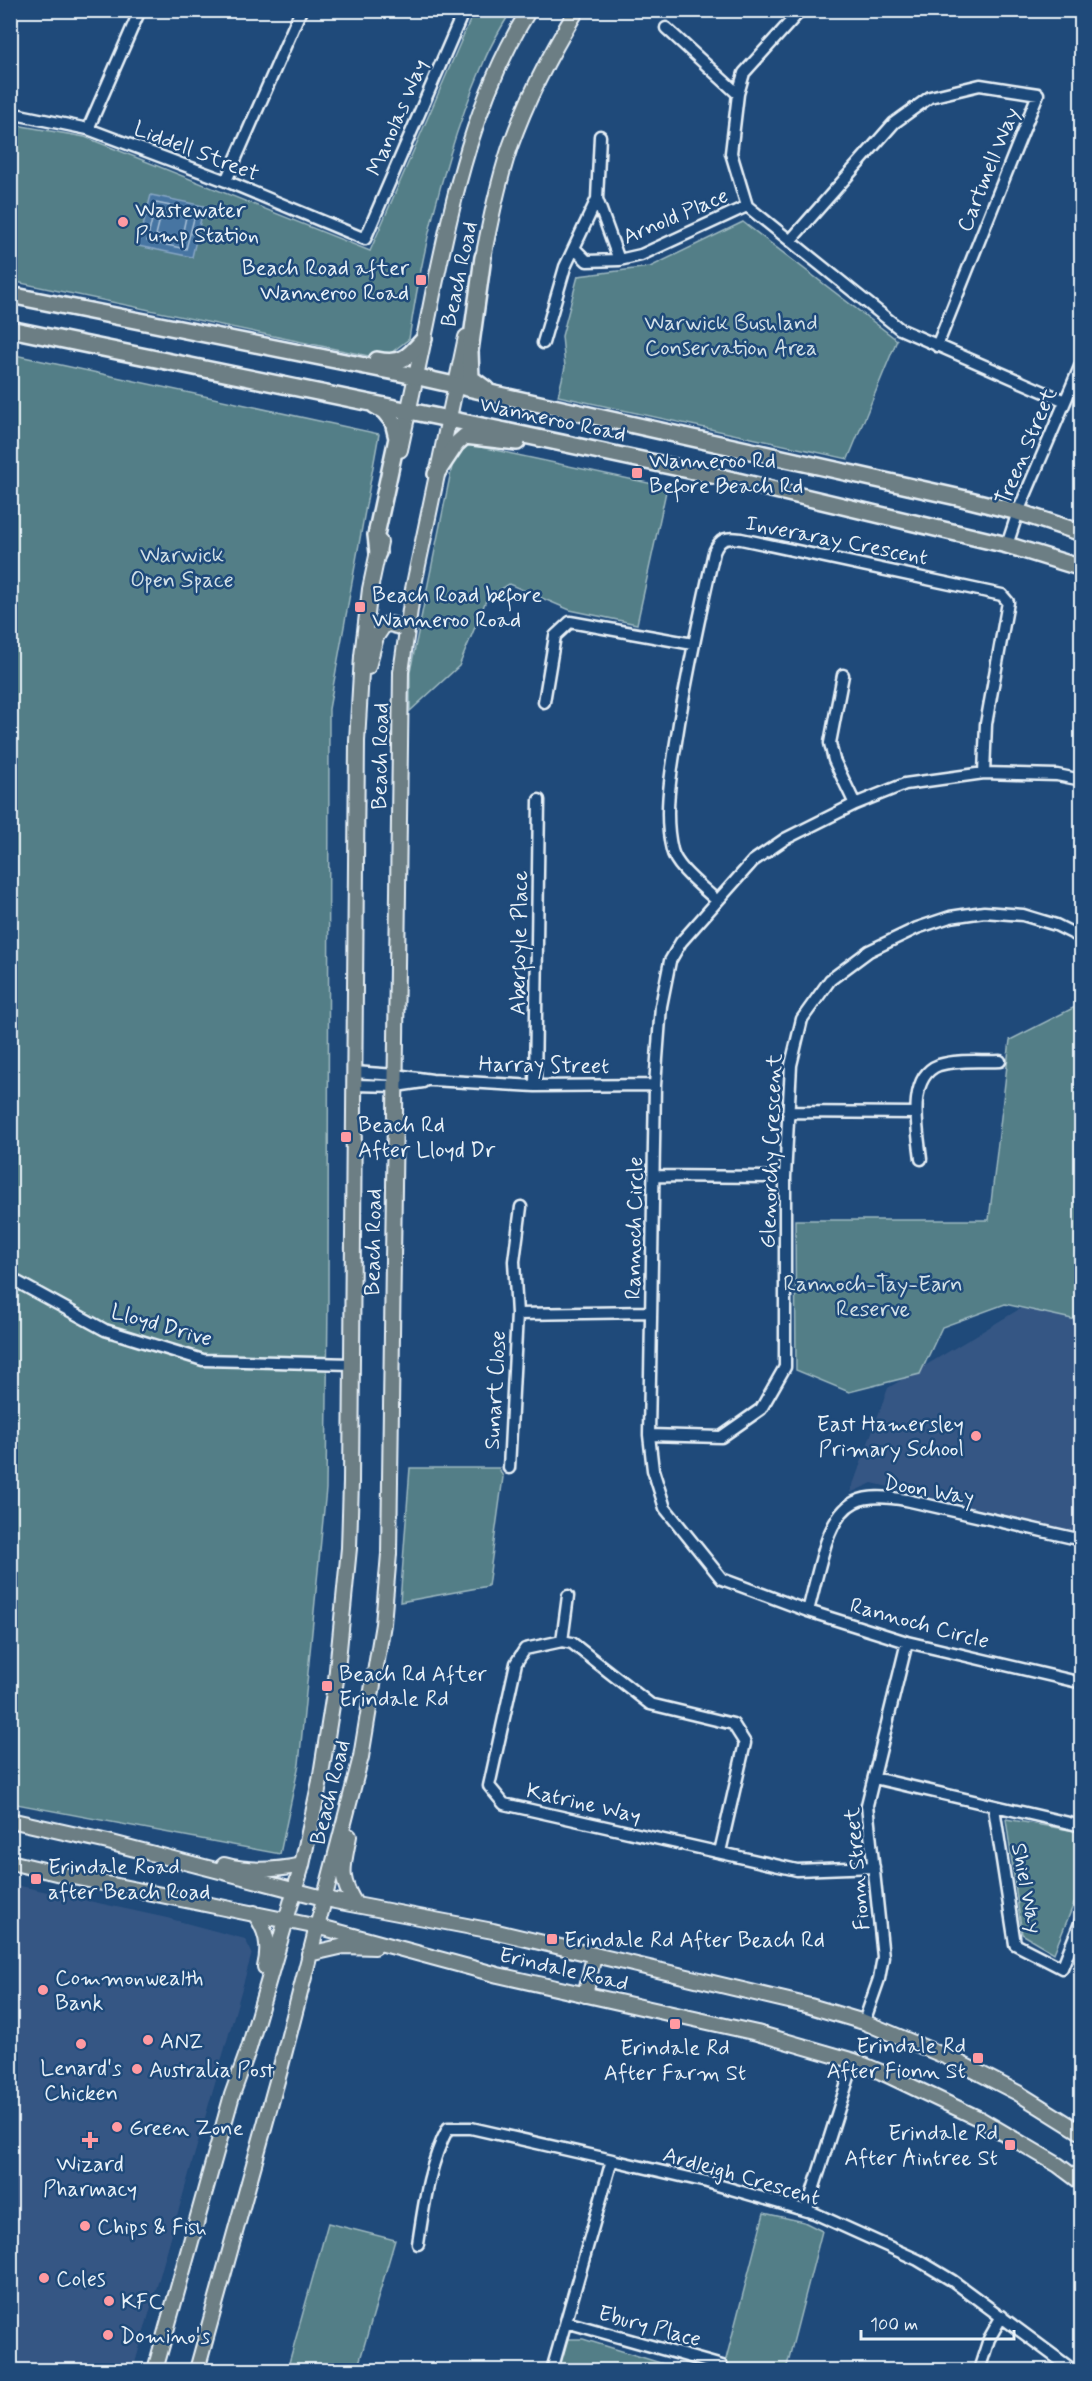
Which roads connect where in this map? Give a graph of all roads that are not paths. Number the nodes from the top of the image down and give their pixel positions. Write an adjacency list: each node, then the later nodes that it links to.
1 (140, 10): 10 (street)
2 (301, 10): 12 (street)
3 (464, 10): 15 (street, Manolas Way)
4 (529, 10): 23 (main road, Beach Road)
5 (577, 10): 18 (main road, Beach Road)
6 (801, 10): 8 (street)
7 (666, 28): 8 (street)
8 (738, 94): 14 (street)
9 (10, 113): 10 (street, Liddell Street)
10 (88, 129): 12 (street, Liddell Street)
11 (600, 136): 13 (street, Arnold Place)
12 (226, 181): 15 (street, Liddell Street)
13 (597, 199): 17 (street); 19 (street, Arnold Place)
14 (747, 206): 16 (street); 19 (street, Arnold Place)
15 (365, 239)
16 (790, 241): 25 (street); 25 (street, Cartmell Way)
17 (574, 248): 19 (street, Arnold Place); 24 (street)
18 (483, 257): 28 (main road, Beach Road); 29 (highway)
19 (619, 260)
20 (10, 295): 22 (highway, Wanneroo Road)
21 (10, 330): 31 (highway, Wanneroo Road)
22 (223, 338): 23 (highway); 27 (highway, Wanneroo Road)
23 (424, 339): 27 (main road, Beach Road)
24 (543, 343)
25 (937, 346): 30 (street)
26 (1082, 362): 30 (street, Treen Street)
27 (417, 377): 28 (highway, Wanneroo Road); 32 (main road, Beach Road)
28 (456, 385): 29 (highway, Wanneroo Road); 33 (main road, Beach Road)
29 (494, 393): 36 (highway, Wanneroo Road)
30 (1065, 401): 36 (street, Treen Street)
31 (372, 403): 32 (highway, Wanneroo Road); 39 (highway)
32 (409, 411): 33 (highway, Wanneroo Road); 39 (main road, Beach Road)
33 (448, 419): 34 (highway, Wanneroo Road); 35 (main road, Beach Road)
34 (586, 448): 35 (highway); 38 (highway, Wanneroo Road)
35 (436, 474): 41 (main road, Beach Road)
36 (1018, 512): 37 (highway, Wanneroo Road); 38 (street, Treen Street)
37 (1082, 533)
38 (1007, 545): 40 (highway, Wanneroo Road)
39 (378, 553): 44 (main road, Beach Road)
40 (1082, 568)
41 (407, 629): 44 (main road); 54 (main road, Beach Road)
42 (693, 644): 45 (street); 46 (street, Inveraray Crescent); 50 (street, Inveraray Crescent)
43 (843, 675): 49 (street)
44 (359, 701): 53 (main road, Beach Road)
45 (544, 702)
46 (984, 773): 47 (street, Rannoch Circle); 49 (street, Rannoch Circle)
47 (1082, 780)
48 (540, 800): 56 (street, Aberfoyle Place)
49 (855, 804): 50 (street, Rannoch Circle)
50 (717, 901): 55 (street, Rannoch Circle)
51 (1082, 938): 57 (street, Glenorchy Crescent)
52 (1000, 1061): 58 (street)
53 (354, 1079): 54 (street, Harray Street); 66 (main road, Beach Road)
54 (396, 1081): 56 (street, Harray Street); 76 (main road, Beach Road)
55 (655, 1085): 56 (street, Harray Street); 60 (street, Rannoch Circle)
56 (535, 1086)
57 (788, 1112): 58 (street); 61 (street, Glenorchy Crescent)
58 (916, 1113): 59 (street)
59 (921, 1159)
60 (655, 1176): 61 (street); 64 (street, Rannoch Circle)
61 (785, 1177): 67 (street, Glenorchy Crescent)
62 (521, 1207): 65 (street, Sunart Close)
63 (10, 1278): 66 (street, Lloyd Drive)
64 (651, 1312): 65 (street, Sunart Close); 67 (street, Rannoch Circle)
65 (518, 1314): 68 (street, Sunart Close)
66 (351, 1364): 83 (main road, Beach Road)
67 (650, 1435): 71 (street, Rannoch Circle)
68 (509, 1468)
69 (1082, 1540): 71 (street, Doon Way)
70 (568, 1596): 72 (street)
71 (808, 1611): 73 (street, Rannoch Circle)
72 (562, 1641): 80 (street); 80 (street, Katrine Way)
73 (907, 1642): 74 (street, Rannoch Circle); 75 (street, Fionn Street)
74 (1082, 1683)
75 (874, 1778): 77 (street, Shiel Way); 84 (street, Fionn Street)
76 (353, 1790): 86 (main road, Beach Road); 87 (main road)
77 (994, 1808): 79 (street, Shiel Way); 89 (street, Shiel Way)
78 (10, 1820): 81 (main road, Erindale Road)
79 (1082, 1826)
80 (720, 1852): 84 (street, Katrine Way)
81 (145, 1853): 83 (main road); 85 (main road, Erindale Road)
82 (10, 1862): 88 (main road, Erindale Road)
83 (302, 1865): 85 (main road, Beach Road)
84 (874, 1867): 96 (street, Fionn Street)
85 (295, 1892): 86 (main road, Erindale Road); 90 (main road, Beach Road)
86 (324, 1898): 87 (main road, Erindale Road); 91 (main road, Beach Road)
87 (356, 1905): 93 (main road, Erindale Road)
88 (254, 1913): 90 (main road, Erindale Road); 97 (main road)
89 (1082, 1918)
90 (287, 1920): 91 (main road, Erindale Road); 97 (main road, Beach Road)
91 (316, 1926): 92 (main road, Beach Road); 94 (main road, Erindale Road)
92 (309, 1954): 94 (main road); 108 (main road, Beach Road)
93 (594, 1956): 95 (main road); 96 (main road, Erindale Road)
94 (442, 1959): 95 (main road, Erindale Road)
95 (585, 1995): 98 (main road, Erindale Road)
96 (864, 2022): 99 (main road, Erindale Road)
97 (254, 2029): 107 (main road, Beach Road)
98 (854, 2061): 101 (main road, Erindale Road); 102 (street)
99 (1082, 2133)
100 (612, 2160): 102 (street, Ardleigh Crescent); 103 (street, Ardleigh Crescent); 105 (street)
101 (1082, 2183)
102 (807, 2209): 104 (street, Ardleigh Crescent)
103 (418, 2244)
104 (1002, 2316): 110 (street); 111 (street, Ardleigh Crescent)
105 (566, 2322): 106 (street, Ebury Place); 109 (street)
106 (722, 2366)
107 (155, 2370)
108 (197, 2370)
109 (552, 2370)
110 (979, 2370)
111 (1073, 2370)

